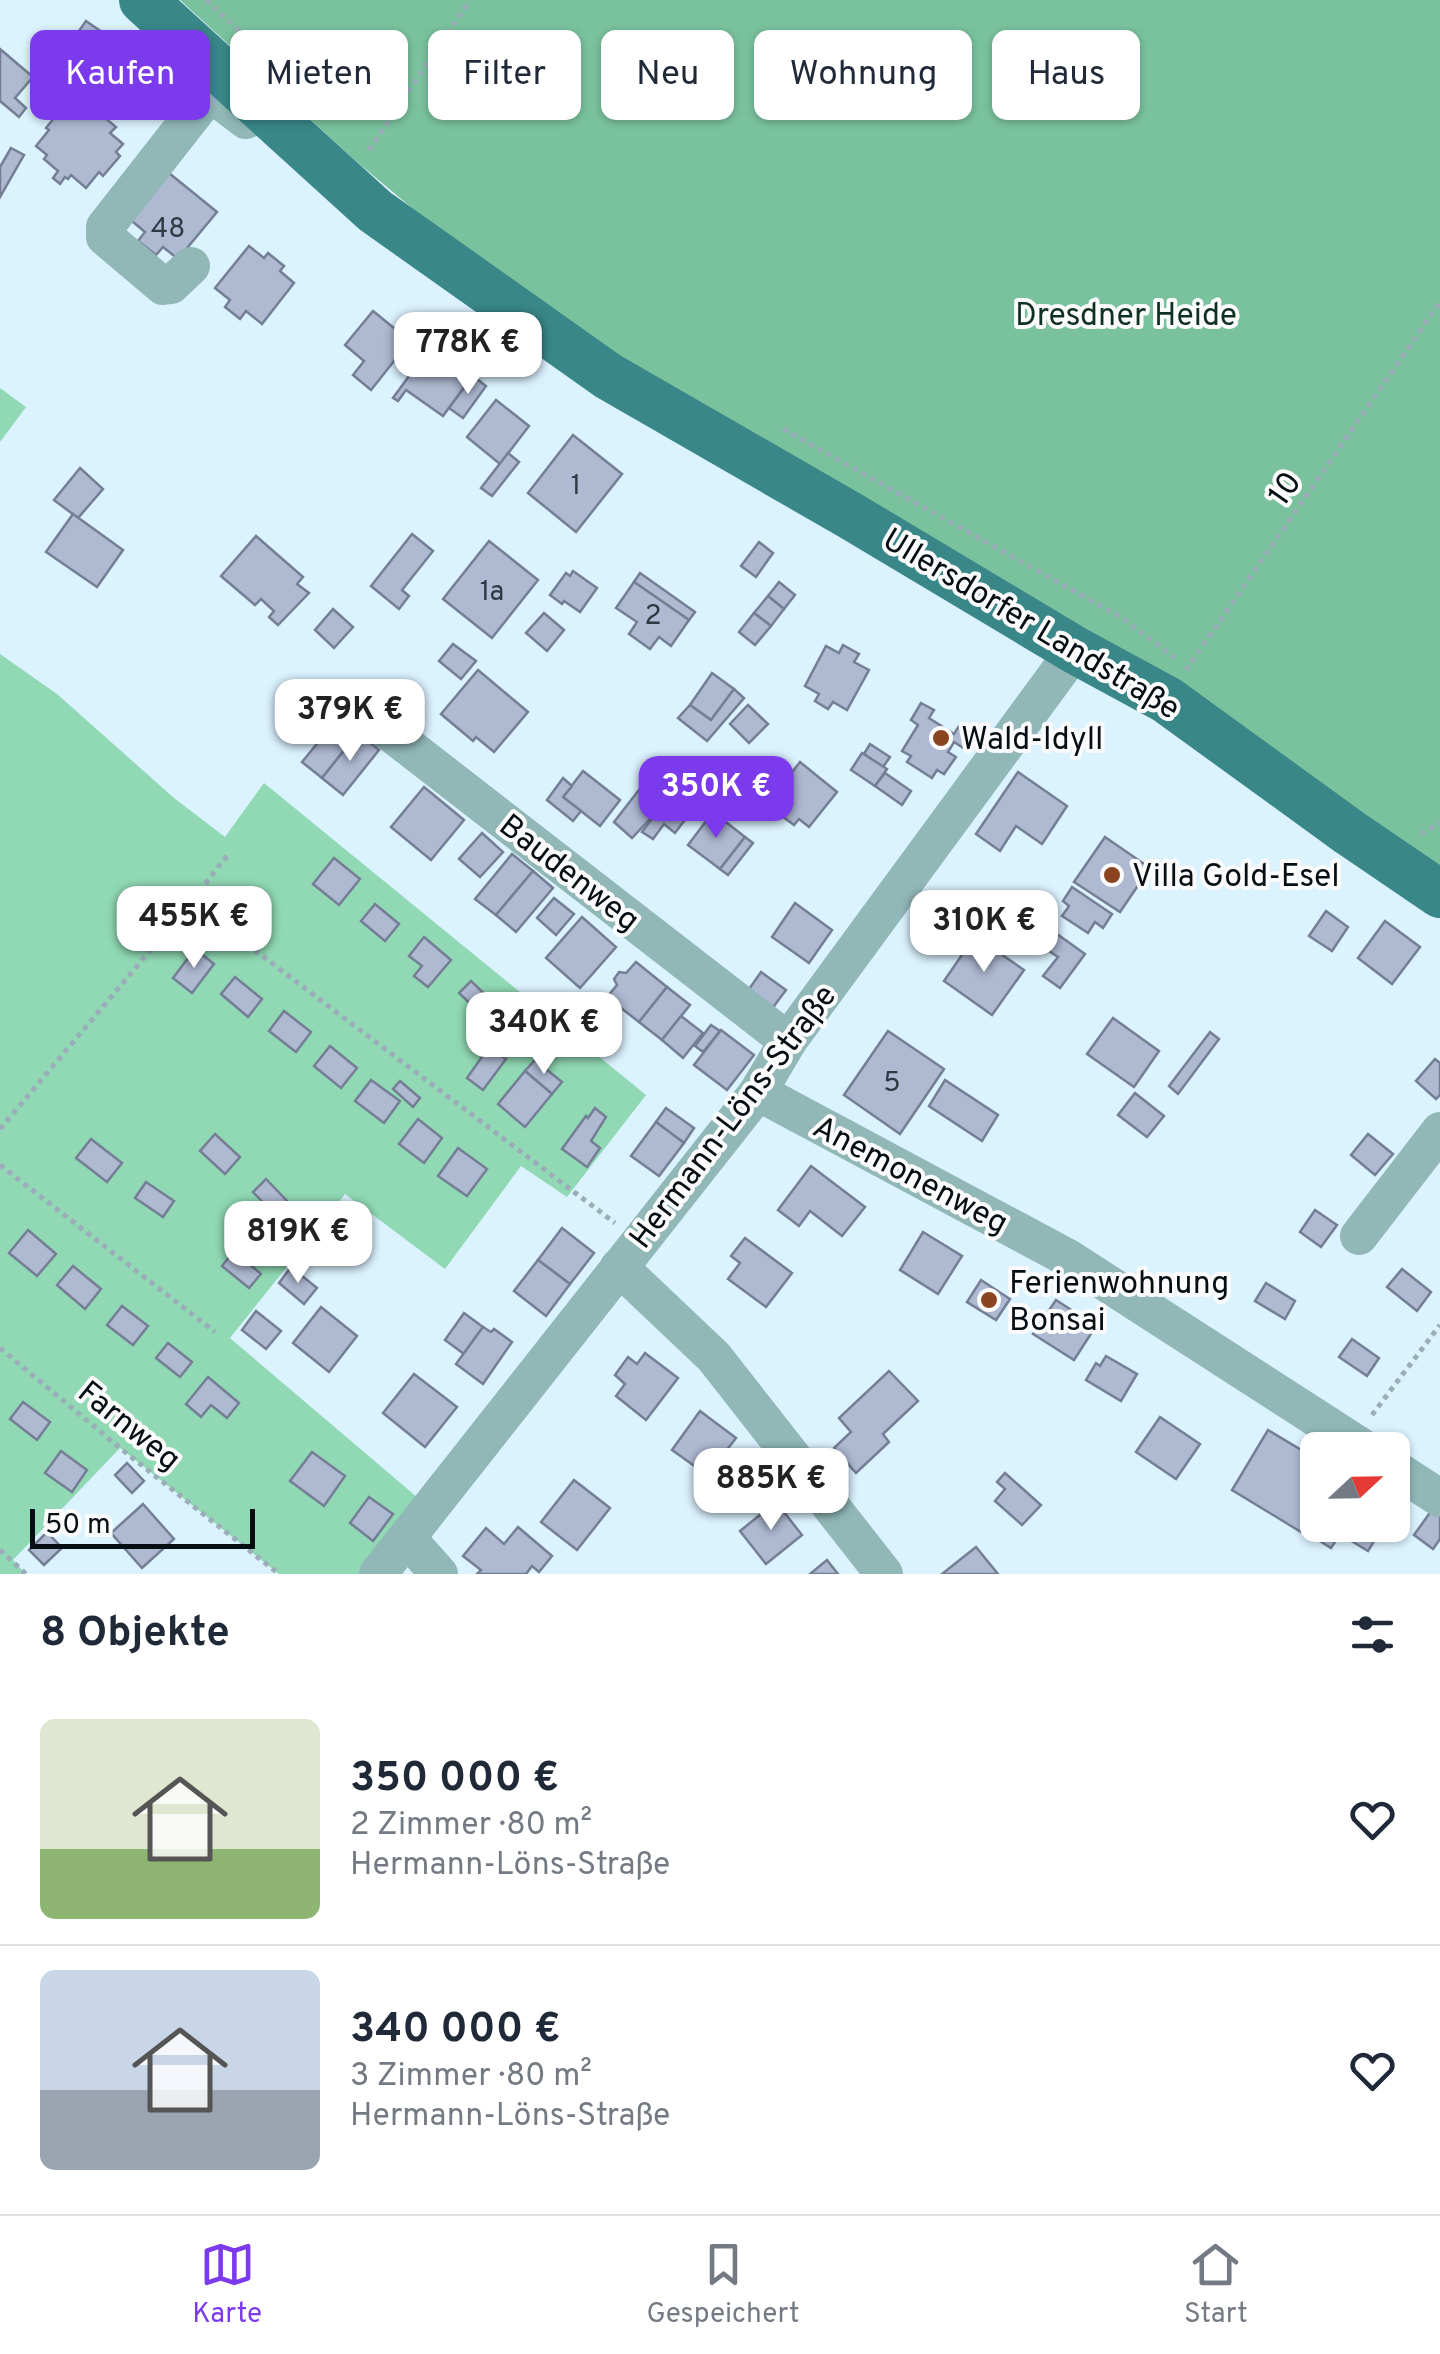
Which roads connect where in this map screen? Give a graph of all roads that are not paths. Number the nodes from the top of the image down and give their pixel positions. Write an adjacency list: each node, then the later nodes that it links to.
1 (142, 0): 2 (main road, Ullersdorfer Landstraße)
2 (230, 80)
3 (230, 108): 5 (street)
4 (274, 120): 6 (main road, Ullersdorfer Landstraße)
5 (191, 266)
6 (1076, 650): 8 (main road, Ullersdorfer Landstraße); 9 (street, Hermann-Löns-Straße)
7 (352, 703): 9 (street, Baudenweg)
8 (1440, 894)
9 (788, 1041): 10 (street, Hermann-Löns-Straße)
10 (758, 1092): 13 (street, Hermann-Löns-Straße); 14 (street, Anemonenweg)
11 (1440, 1130): 12 (street)
12 (1360, 1236)
13 (630, 1255): 17 (street, Hermann-Löns-Straße); 20 (street)
14 (1339, 1432)
15 (1410, 1479): 16 (street)
16 (1440, 1498)
17 (407, 1538): 18 (street, Hermann-Löns-Straße); 19 (street)
18 (378, 1574)
19 (439, 1574)
20 (884, 1574)

